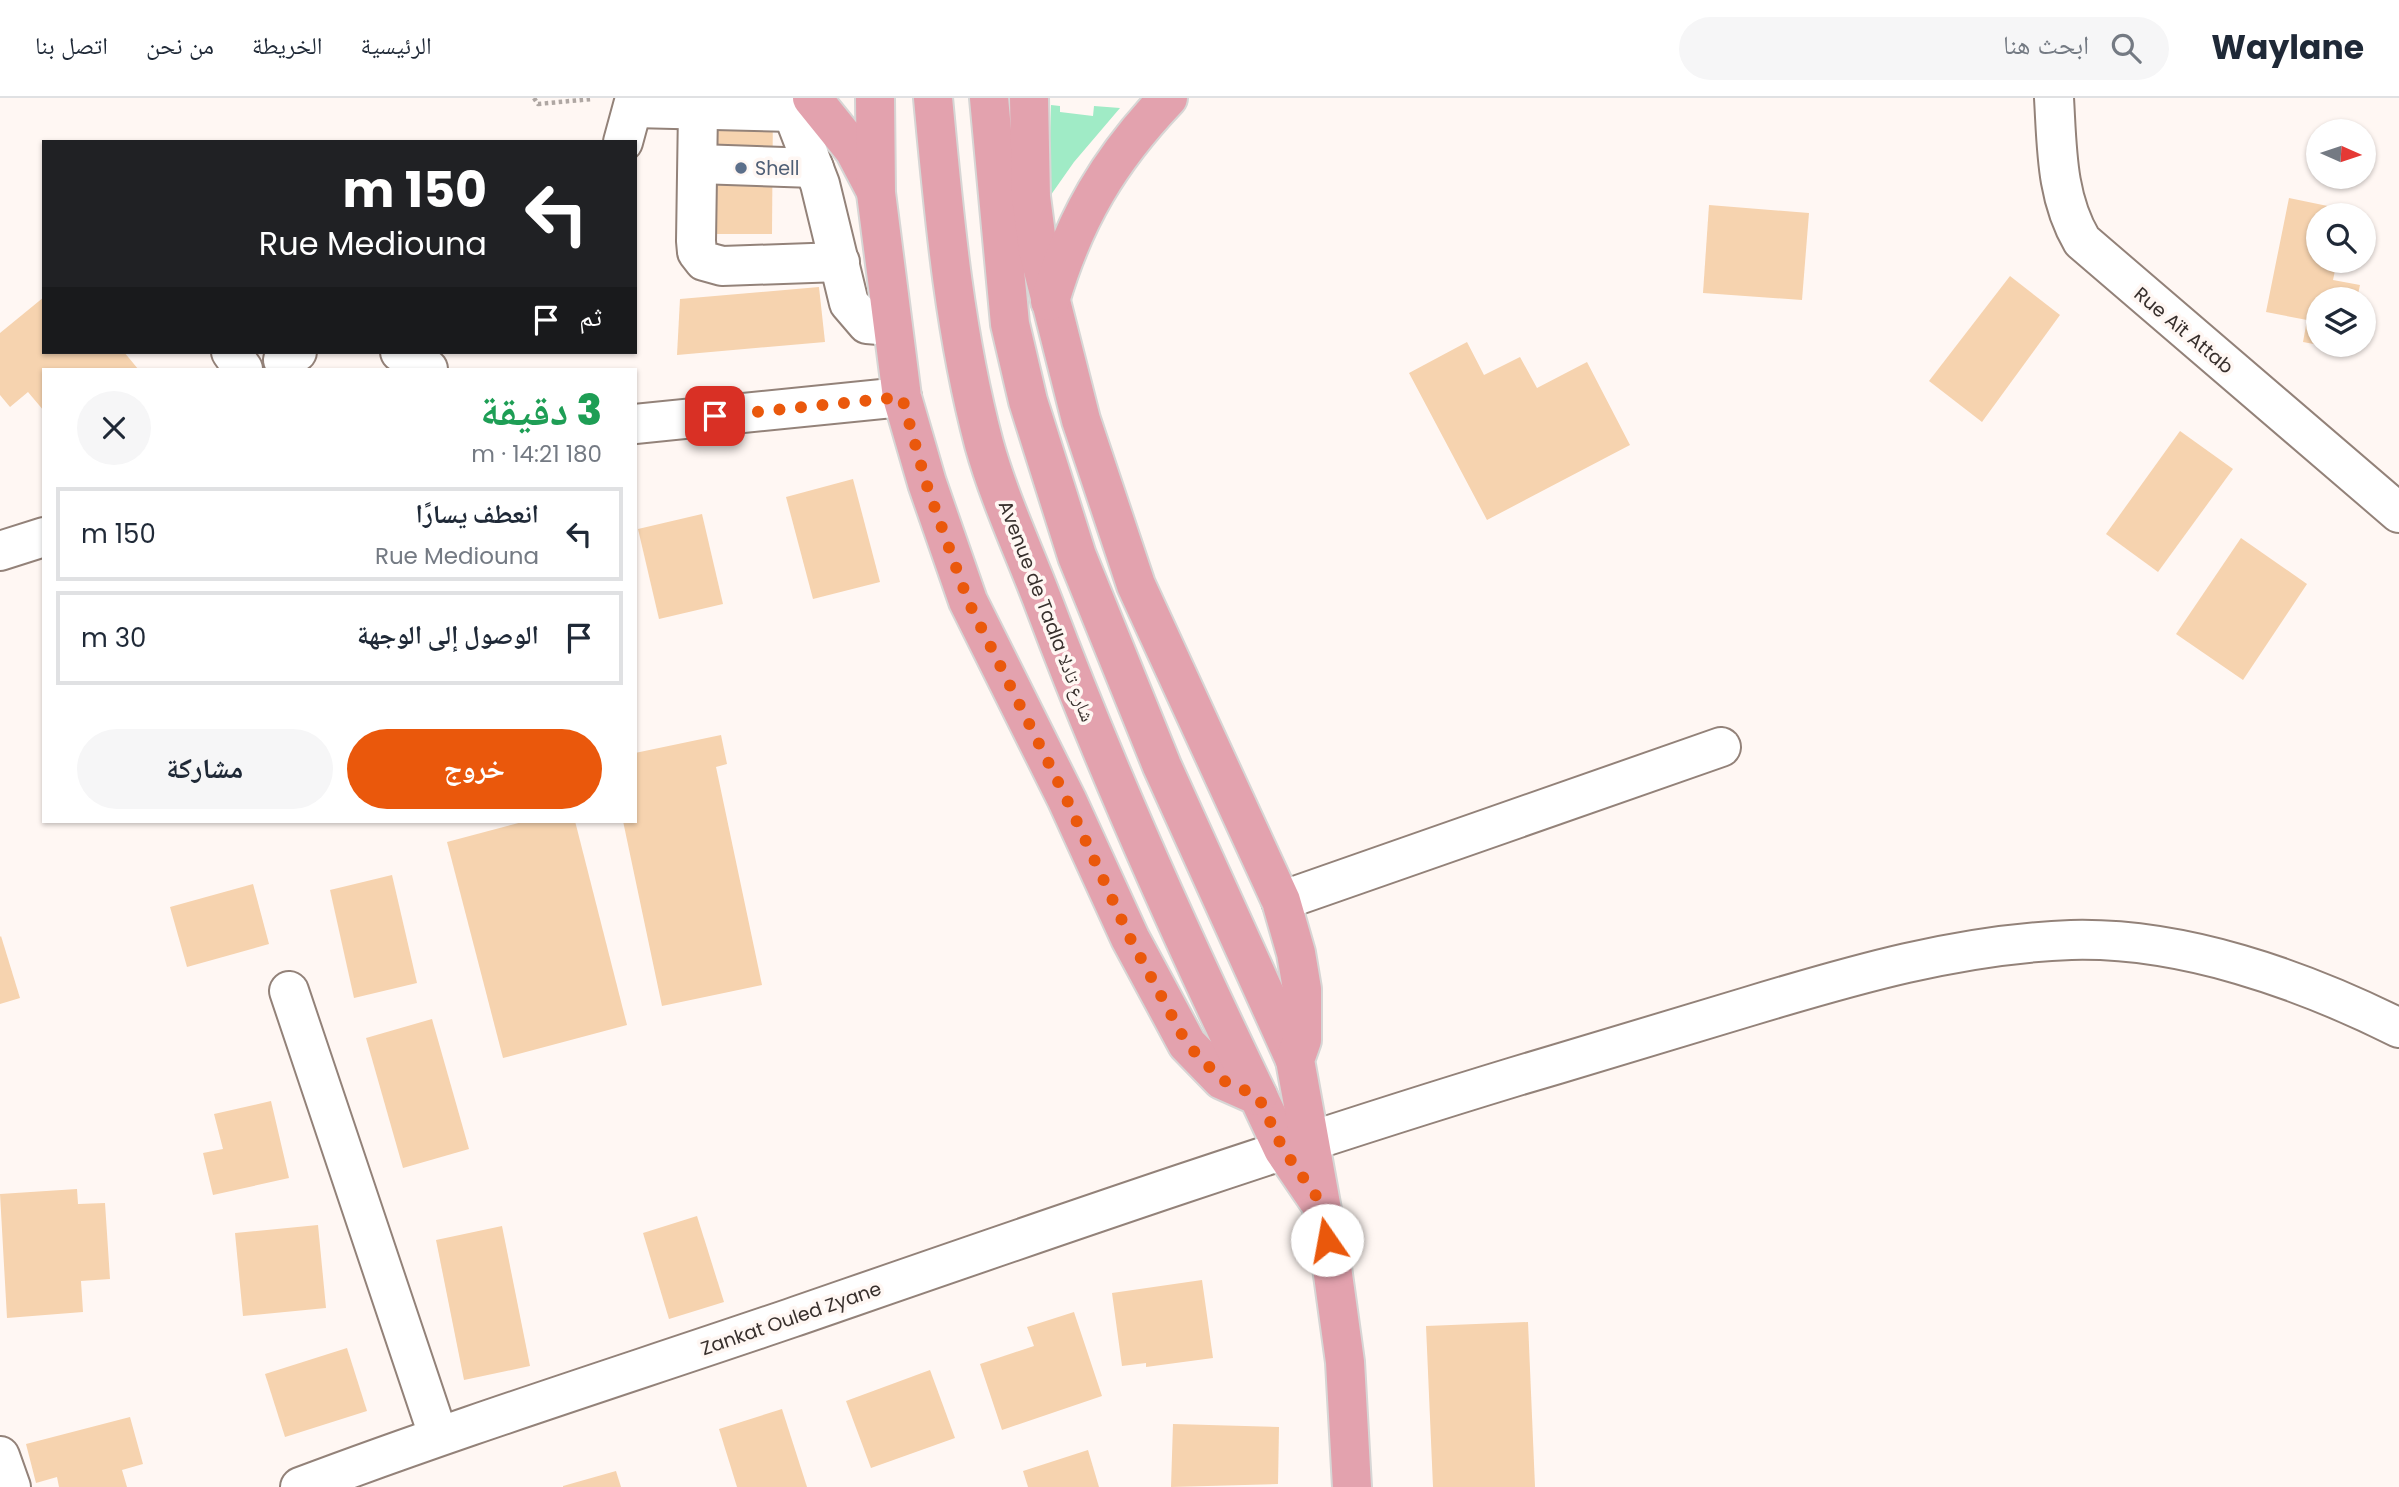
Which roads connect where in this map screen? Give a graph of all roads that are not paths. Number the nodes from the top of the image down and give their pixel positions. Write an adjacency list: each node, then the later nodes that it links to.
1 (876, 98): 12 (main road)
2 (933, 98): 30 (main road, Avenue de Tadla شارع تادلا)
3 (989, 98): 29 (main road, Avenue de Tadla شارع تادلا)
4 (1029, 98): 14 (main road, Avenue de Tadla شارع تادلا)
5 (1168, 98): 14 (main road)
6 (2054, 98): 22 (street, Rue Aït Attab)
7 (797, 103): 8 (street); 11 (street); 12 (main road)
8 (698, 110): 9 (street); 10 (street)
9 (631, 116)
10 (698, 163): 11 (street); 13 (street)
11 (817, 176): 12 (street); 13 (street)
12 (871, 181): 15 (main road)
13 (840, 262): 15 (street)
14 (1049, 303): 26 (main road, Avenue de Tadla شارع تادلا)
15 (891, 326): 20 (main road)
16 (403, 354): 18 (street)
17 (445, 354): 19 (street)
18 (427, 368)
19 (430, 368)
20 (902, 397): 21 (street); 30 (main road)
21 (637, 424)
22 (2399, 513)
23 (42, 538): 24 (street)
24 (0, 551)
25 (1721, 747): 26 (street)
26 (1281, 901): 29 (main road, Avenue de Tadla شارع تادلا)
27 (289, 991): 32 (street)
28 (2399, 1028): 31 (street, Zankat Ouled Zyane)
29 (1295, 1060): 31 (main road, Avenue de Tadla شارع تادلا)
30 (1258, 1096): 31 (main road, Avenue de Tadla شارع تادلا)
31 (1297, 1144): 32 (street, Zankat Ouled Zyane); 36 (main road, Avenue de Tadla شارع تادلا)
32 (438, 1435): 35 (street, Zankat Ouled Zyane)
33 (0, 1456): 34 (street)
34 (11, 1487)
35 (300, 1487)
36 (1352, 1487)

